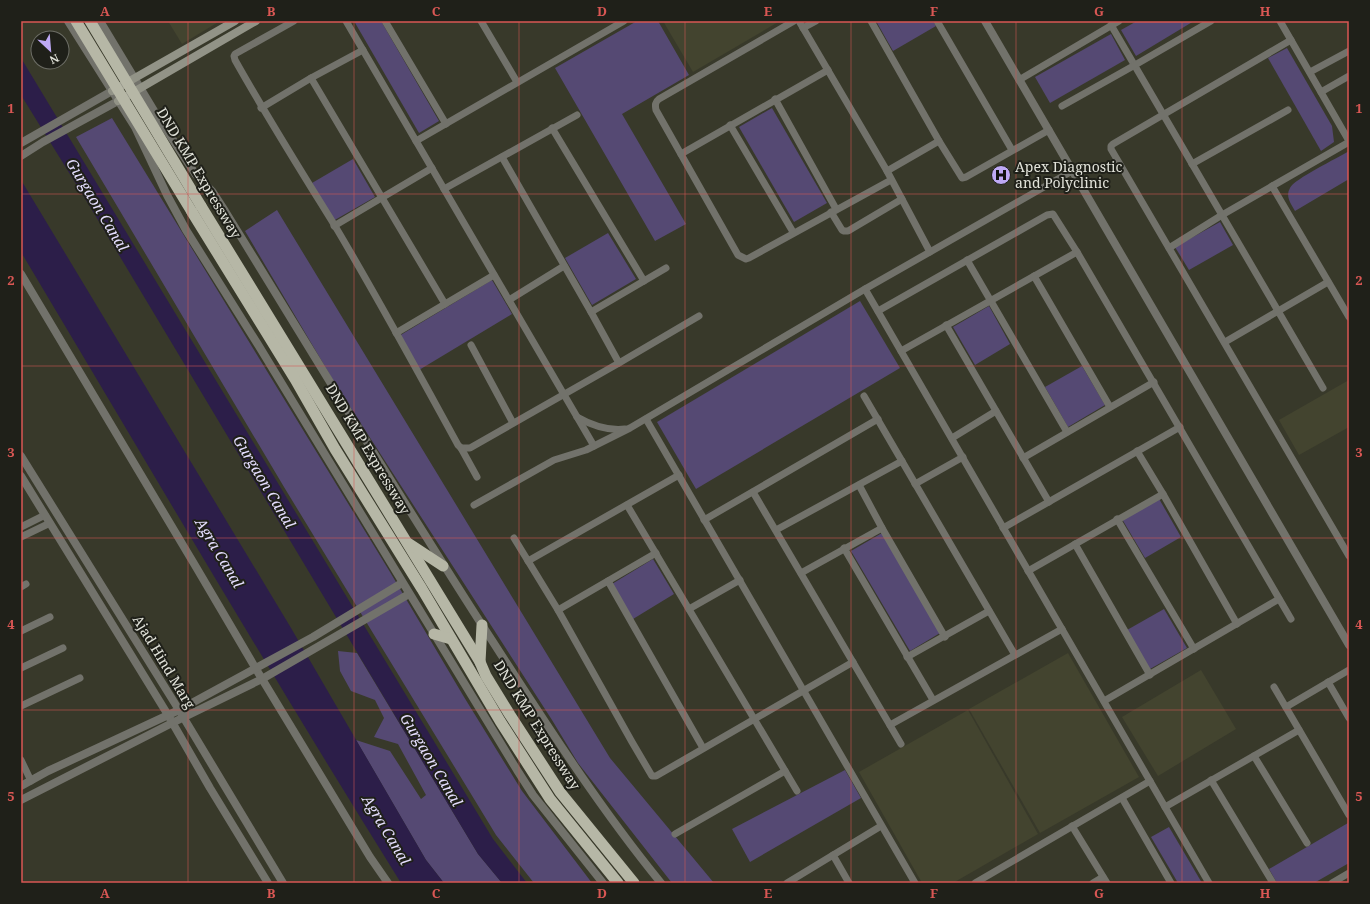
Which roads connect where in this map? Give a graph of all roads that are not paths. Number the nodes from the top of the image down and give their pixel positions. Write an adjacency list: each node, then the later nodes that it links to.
1 (68, 21): 35 (street)
2 (76, 21): 66 (highway, DND KMP Expressway, bridge)
3 (90, 21): 66 (highway, DND KMP Expressway, bridge)
4 (100, 21): 30 (street)
5 (235, 21): 30 (main road)
6 (256, 21): 34 (main road)
7 (294, 21): 40 (street)
8 (346, 21): 24 (street)
9 (385, 21): 44 (street)
10 (481, 21): 33 (street)
11 (624, 21): 33 (street)
12 (794, 21): 54 (street)
13 (799, 21): 22 (street)
14 (816, 21): 22 (street)
15 (871, 21): 49 (street)
16 (937, 21): 52 (street)
17 (986, 21): 32 (street)
18 (1119, 21): 21 (street)
19 (1211, 21): 26 (street)
20 (1280, 21): 23 (street)
21 (1111, 25): 26 (street); 32 (street)
22 (804, 28): 27 (street)
23 (1291, 40): 28 (street); 42 (street)
24 (363, 50): 31 (street); 48 (street)
25 (1349, 51): 28 (street)
26 (1135, 65): 39 (street); 42 (street)
27 (828, 70): 37 (street); 59 (street)
28 (1310, 72): 36 (street)
29 (1349, 76): 36 (street)
30 (135, 78): 34 (street); 35 (main road)
31 (311, 78): 40 (street); 64 (street)
32 (1019, 80): 47 (street)
33 (517, 82): 44 (street)
34 (141, 87): 38 (main road); 145 (street)
35 (112, 91): 38 (street); 50 (street)
36 (1321, 92): 51 (street)
37 (775, 99): 45 (street); 67 (street)
38 (118, 101): 53 (street); 150 (street)
39 (1062, 106)
40 (262, 108): 69 (street)
41 (1288, 110): 57 (street)
42 (1163, 114): 57 (street); 71 (street)
43 (577, 115): 46 (street)
44 (446, 124): 48 (street)
45 (730, 125): 54 (street); 70 (street)
46 (552, 128): 56 (street); 80 (street)
47 (1049, 130): 52 (street); 60 (street)
48 (416, 141): 58 (street)
49 (939, 141): 52 (street); 59 (street)
50 (22, 142): 53 (street)
51 (1349, 142): 62 (street)
52 (1012, 150)
53 (29, 152): 55 (street)
54 (682, 154): 70 (street)
55 (21, 156)
56 (502, 157): 63 (street); 75 (street)
57 (1192, 164): 68 (street)
58 (432, 168): 63 (street); 64 (street)
59 (887, 171): 61 (street)
60 (1072, 171): 72 (street); 166 (street)
61 (891, 180): 65 (street); 67 (street)
62 (1272, 186): 68 (street); 81 (street)
63 (444, 190): 78 (street)
64 (382, 197): 69 (street); 85 (street)
65 (902, 199): 67 (street); 72 (street)
66 (196, 209): 139 (highway, DND KMP Expressway); 165 (highway, DND KMP Expressway)
67 (834, 210): 70 (street)
68 (1222, 215): 71 (street); 89 (street)
69 (334, 226): 93 (street)
70 (793, 232)
71 (1169, 248): 94 (street)
72 (930, 252): 82 (street)
73 (1077, 252): 74 (street); 79 (street); 98 (street)
74 (967, 260): 84 (street); 87 (street)
75 (564, 266): 83 (street); 88 (street)
76 (666, 268): 80 (street)
77 (21, 274): 174 (street)
78 (494, 275): 83 (street); 85 (street)
79 (1034, 276): 84 (street); 102 (street)
80 (644, 281): 88 (street)
81 (1328, 282): 86 (street); 89 (street)
82 (865, 289): 87 (street); 105 (street)
83 (509, 300): 100 (street)
84 (991, 300): 92 (street); 110 (street)
85 (445, 304): 93 (street)
86 (1346, 305): 91 (street)
87 (878, 311): 96 (street)
88 (591, 312): 97 (street)
89 (1278, 312): 94 (street); 99 (street)
90 (699, 316): 97 (street)
91 (1349, 317)
92 (946, 325): 96 (street); 103 (street)
93 (396, 333): 113 (street)
94 (1225, 342): 143 (street)
95 (471, 345): 107 (street)
96 (901, 350): 111 (street)
97 (619, 363): 100 (street)
98 (1154, 382): 102 (street); 108 (street)
99 (1323, 388)
100 (563, 394): 104 (street); 107 (street)
101 (864, 396): 106 (street)
102 (1110, 408): 110 (street)
103 (996, 411): 111 (street); 117 (street)
104 (577, 417): 109 (street); 112 (street)
105 (646, 419): 109 (street); 119 (street)
106 (878, 419): 118 (street); 124 (street)
107 (513, 423): 113 (street)
108 (1180, 427): 114 (street); 152 (street)
109 (630, 428): 112 (street)
110 (1067, 432): 117 (street)
111 (952, 438): 116 (street)
112 (594, 446): 128 (street)
113 (461, 448): 121 (street)
114 (1137, 451): 125 (street); 126 (street)
115 (21, 456): 187 (street, Ajad Hind Marg)
116 (962, 457): 122 (street); 135 (street)
117 (1023, 458): 126 (street)
118 (902, 461): 122 (street); 123 (street)
119 (679, 475): 127 (street); 131 (street)
120 (21, 476): 129 (street)
121 (477, 478)
122 (916, 484): 155 (street)
123 (859, 485): 134 (street); 136 (street)
124 (753, 492): 131 (street); 136 (street)
125 (1162, 494): 130 (street); 158 (street)
126 (1049, 502): 135 (street)
127 (627, 505): 142 (street); 144 (street)
128 (474, 506)
129 (45, 515): 132 (street); 133 (street)
130 (1117, 519): 140 (street); 169 (street)
131 (704, 520): 148 (street)
132 (50, 523): 137 (street); 189 (street)
133 (21, 527)
134 (882, 528): 141 (street); 164 (street)
135 (1004, 528): 146 (street)
136 (776, 530): 147 (street)
137 (21, 537)
138 (514, 538): 144 (street)
139 (406, 542): 145 (highway); 172 (highway, DND KMP Expressway)
140 (1075, 544): 146 (street); 177 (street)
141 (844, 548): 147 (street); 171 (street)
142 (656, 553): 149 (street); 153 (street)
143 (1349, 556)
144 (528, 561): 154 (street)
145 (443, 566): 159 (street)
146 (1028, 571): 160 (street)
147 (801, 573): 173 (street)
148 (740, 580): 153 (street); 182 (street)
149 (608, 581): 154 (street); 194 (street)
150 (402, 583): 151 (street); 163 (street)
151 (409, 594): 162 (street); 168 (street)
152 (1279, 599): 157 (street); 158 (street)
153 (689, 609): 190 (street)
154 (558, 610): 194 (street)
155 (989, 611): 164 (street); 170 (street)
156 (50, 617): 161 (street)
157 (1291, 619)
158 (1237, 624): 169 (street)
159 (482, 625): 172 (highway); 220 (street)
160 (1062, 629): 170 (street); 184 (street)
161 (21, 631)
162 (434, 634): 165 (highway); 217 (street)
163 (313, 637): 168 (street); 174 (street)
164 (945, 637): 171 (street)
165 (451, 639): 218 (highway, DND KMP Expressway)
166 (1349, 645)
167 (63, 648): 175 (street)
168 (318, 648): 178 (street)
169 (1194, 648): 177 (street)
170 (1015, 655): 183 (street)
171 (907, 657): 183 (street)
172 (480, 662): 219 (highway, DND KMP Expressway)
173 (853, 662): 182 (street); 191 (street)
174 (259, 667): 178 (street); 187 (street)
175 (21, 668)
176 (1349, 670): 180 (street)
177 (1150, 674): 184 (street)
178 (266, 677): 187 (street); 216 (street)
179 (80, 678): 185 (street)
180 (1328, 682): 186 (street); 188 (street)
181 (1274, 688): 186 (street)
182 (804, 690): 190 (street); 207 (street)
183 (932, 700): 191 (street)
184 (1104, 701): 200 (street)
185 (21, 706)
186 (1286, 707): 192 (street)
187 (181, 714): 189 (street); 215 (street, Ajad Hind Marg)
188 (1349, 718)
189 (170, 719): 199 (street); 204 (street); 214 (street)
190 (754, 719): 194 (street); 197 (street)
191 (890, 725): 193 (street)
192 (1299, 730): 195 (street); 206 (street)
193 (901, 744)
194 (704, 748)
195 (1254, 756): 198 (street); 210 (street)
196 (21, 760): 199 (street)
197 (785, 771): 202 (street); 209 (street)
198 (1211, 780): 205 (street); 228 (street)
199 (31, 781): 201 (street)
200 (1150, 781): 203 (street); 205 (street)
201 (21, 786)
202 (797, 791)
203 (1122, 798): 208 (street); 226 (street)
204 (21, 800)
205 (1164, 807): 227 (street)
206 (1349, 814)
207 (881, 826): 211 (street); 223 (street)
208 (1072, 826): 213 (street); 224 (street)
209 (675, 834)
210 (1307, 843)
211 (833, 855): 221 (street); 222 (street)
212 (1349, 873): 229 (street)
213 (1105, 880): 225 (street)
214 (268, 883)
215 (283, 883)
216 (388, 883)
217 (603, 883)
218 (618, 883)
219 (634, 883)
220 (661, 883)
221 (787, 883)
222 (849, 883)
223 (915, 883)
224 (975, 883)
225 (1093, 883)
226 (1171, 883)
227 (1209, 883)
228 (1273, 883)
229 (1332, 883)

